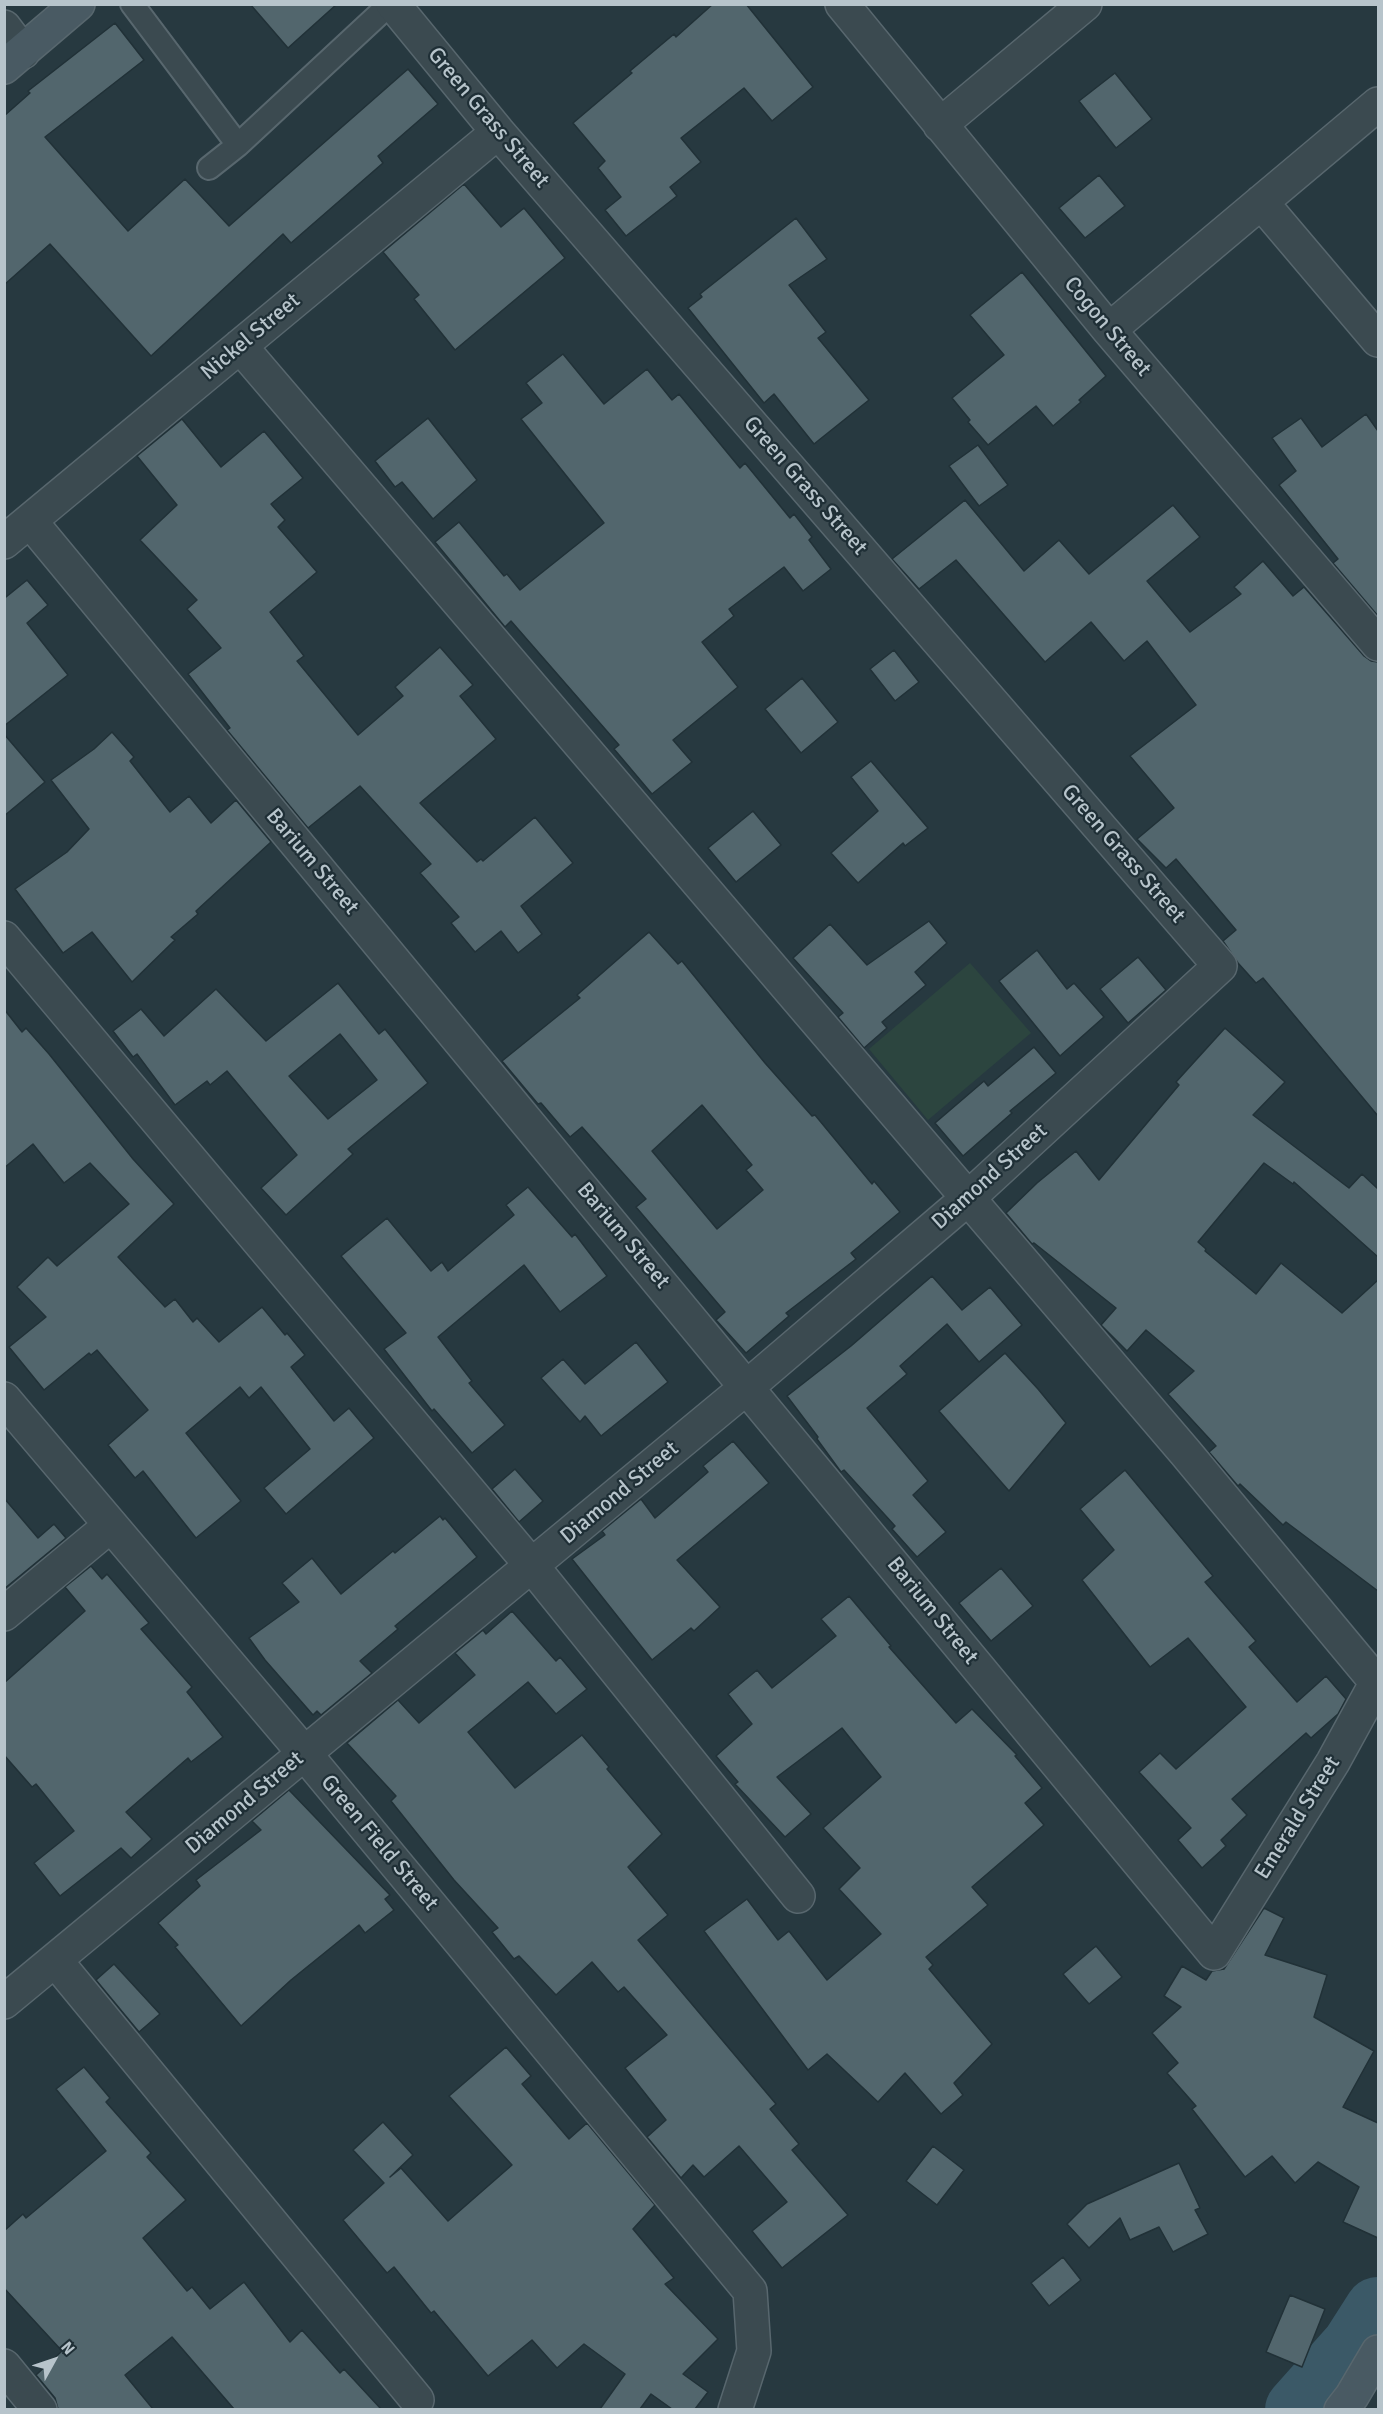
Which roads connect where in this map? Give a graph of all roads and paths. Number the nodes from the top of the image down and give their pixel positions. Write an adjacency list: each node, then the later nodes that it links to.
1 (78, 4): 6 (main road)
2 (132, 4): 10 (lane)
3 (391, 4): 9 (street, Green Grass Street); 10 (lane)
4 (842, 4): 8 (street, Cogon Street)
5 (1085, 4): 8 (street)
6 (10, 49)
7 (1378, 104): 12 (street)
8 (940, 124): 13 (street, Cogon Street)
9 (498, 132): 15 (street, Nickel Street); 20 (street, Green Grass Street)
10 (238, 145): 11 (lane)
11 (209, 168)
12 (1261, 202): 13 (street); 14 (street)
13 (1109, 330): 18 (street, Cogon Street)
14 (1378, 340)
15 (240, 346): 16 (street, Nickel Street); 21 (street)
16 (30, 521): 17 (street, Nickel Street); 22 (street, Barium Street)
17 (4, 542)
18 (1378, 644)
19 (4, 938): 25 (street)
20 (1220, 966): 21 (street, Diamond Street)
21 (967, 1199): 22 (street, Diamond Street); 27 (street)
22 (747, 1387): 25 (street, Diamond Street); 30 (street, Barium Street)
23 (4, 1399): 24 (street, Green Field Street)
24 (111, 1525): 26 (street); 28 (street, Green Field Street)
25 (532, 1566): 28 (street, Diamond Street); 29 (street)
26 (4, 1614)
27 (1378, 1681): 30 (street, Emerald Street)
28 (305, 1754): 31 (street, Diamond Street); 37 (street, Green Field Street)
29 (798, 1896)
30 (1214, 1953)
31 (55, 1960): 32 (street, Diamond Street); 35 (street)
32 (4, 2002)
33 (1378, 2352): 38 (main road)
34 (4, 2366): 36 (street)
35 (417, 2400)
36 (40, 2409)
37 (735, 2409)
38 (1341, 2409)

